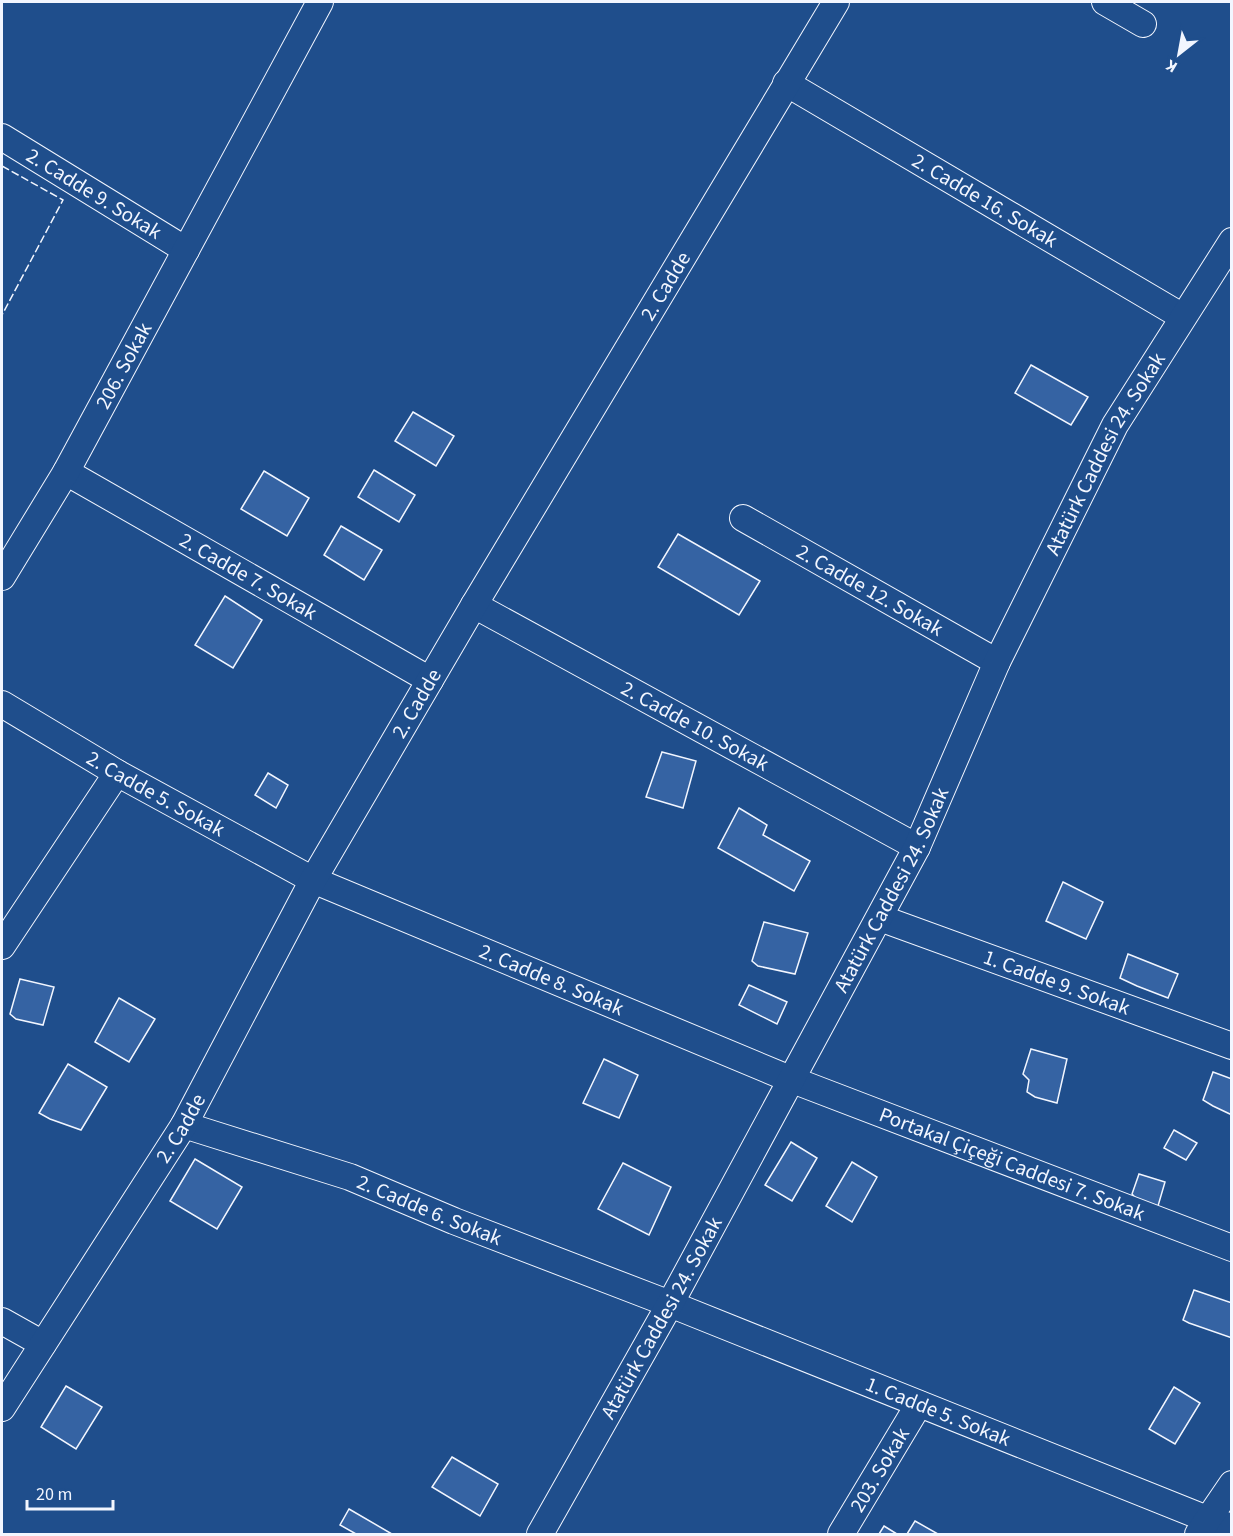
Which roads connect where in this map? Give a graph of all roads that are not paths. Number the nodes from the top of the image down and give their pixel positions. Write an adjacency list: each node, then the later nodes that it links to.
1 (320, 2): 8 (street, 206. Sokak)
2 (1105, 2): 4 (street)
3 (829, 4): 5 (street, 2. Cadde)
4 (1143, 24)
5 (786, 83): 9 (street, 2. Cadde 16. Sokak); 13 (street, 2. Cadde)
6 (2, 137): 8 (street, 2. Cadde 9. Sokak)
7 (1232, 241): 9 (street, Atatürk Caddesi 24. Sokak)
8 (186, 250): 10 (street, 206. Sokak)
9 (1183, 317): 14 (street, Atatürk Caddesi 24. Sokak)
10 (66, 472): 12 (street, 206. Sokak); 15 (street, 2. Cadde 7. Sokak)
11 (743, 518): 14 (street, 2. Cadde 12. Sokak)
12 (2, 577)
13 (474, 605): 15 (street, 2. Cadde); 18 (street, 2. Cadde 10. Sokak)
14 (997, 662): 18 (street, Atatürk Caddesi 24. Sokak)
15 (430, 680): 19 (street, 2. Cadde)
16 (2, 704): 17 (street, 2. Cadde 5. Sokak)
17 (117, 773): 19 (street, 2. Cadde 5. Sokak); 21 (street)
18 (917, 846): 20 (street, Atatürk Caddesi 24. Sokak)
19 (313, 880): 23 (street, 2. Cadde 8. Sokak); 24 (street, 2. Cadde)
20 (880, 918): 22 (street, 1. Cadde 9. Sokak); 23 (street, Atatürk Caddesi 24. Sokak)
21 (2, 946)
22 (1232, 1046)
23 (790, 1079): 25 (street, Portakal Çiçeği Caddesi 7. Sokak); 26 (street, Atatürk Caddesi 24. Sokak)
24 (184, 1125): 26 (street, 2. Cadde 6. Sokak); 28 (street, 2. Cadde)
25 (1232, 1248)
26 (669, 1304): 29 (street, 1. Cadde 5. Sokak); 34 (street, Atatürk Caddesi 24. Sokak)
27 (2, 1321): 28 (street)
28 (43, 1344): 30 (street, 2. Cadde)
29 (920, 1404): 32 (street, 1. Cadde 5. Sokak); 35 (street, 203. Sokak)
30 (2, 1408)
31 (1232, 1484): 32 (street)
32 (1202, 1527): 33 (street, 1. Cadde 5. Sokak)
33 (1232, 1527)
34 (540, 1534)
35 (841, 1534)

